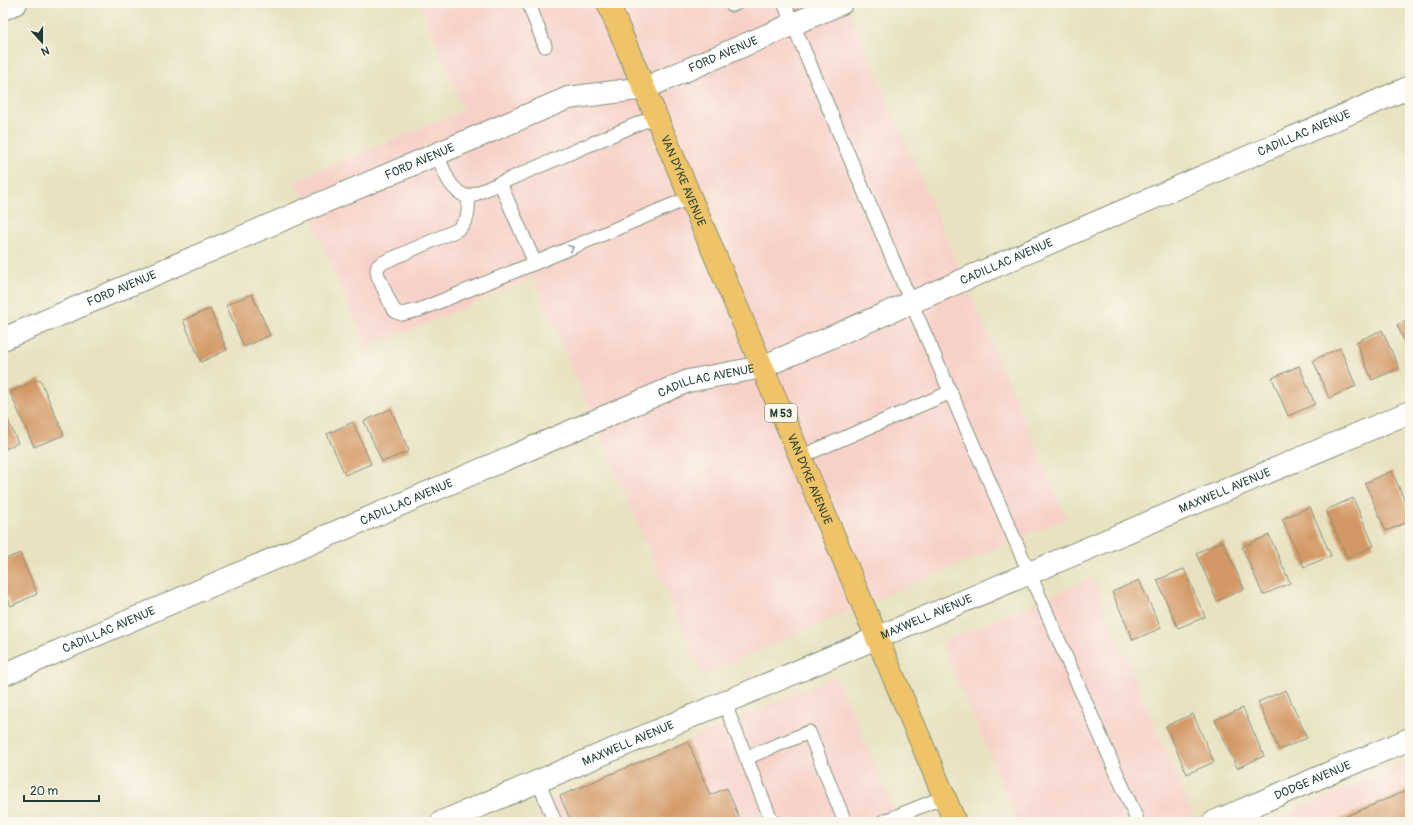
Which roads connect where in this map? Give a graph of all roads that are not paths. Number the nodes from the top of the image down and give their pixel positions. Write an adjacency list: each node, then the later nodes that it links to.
1 (16, 3): 6 (street)
2 (535, 3): 8 (lane)
3 (608, 3): 10 (main road, VAN DYKE AVENUE / M 53)
4 (784, 3): 7 (lane)
5 (842, 3): 7 (street, FORD AVENUE)
6 (3, 9)
7 (793, 24): 10 (street, FORD AVENUE); 17 (lane)
8 (545, 46)
9 (1410, 87): 17 (street, CADILLAC AVENUE)
10 (645, 88): 11 (main road, VAN DYKE AVENUE / M 53); 12 (street, FORD AVENUE)
11 (656, 116): 13 (lane); 15 (main road, VAN DYKE AVENUE / M 53)
12 (437, 154): 14 (lane); 18 (street, FORD AVENUE)
13 (500, 183): 14 (lane); 16 (lane)
14 (468, 196): 16 (lane)
15 (691, 197): 16 (lane, one-way to 15); 19 (main road, VAN DYKE AVENUE / M 53)
16 (535, 263)
17 (911, 302): 19 (street, CADILLAC AVENUE); 20 (lane)
18 (3, 339)
19 (762, 367): 22 (main road, VAN DYKE AVENUE / M 53); 25 (street, CADILLAC AVENUE)
20 (951, 392): 22 (lane); 23 (lane)
21 (1410, 412): 23 (street, MAXWELL AVENUE)
22 (800, 457): 24 (main road, VAN DYKE AVENUE / M 53)
23 (1029, 573): 24 (street, MAXWELL AVENUE); 37 (lane)
24 (877, 638): 26 (street, MAXWELL AVENUE); 30 (main road, VAN DYKE AVENUE / M 53)
25 (3, 675)
26 (724, 702): 28 (lane); 29 (street, MAXWELL AVENUE)
27 (1410, 739): 38 (street, DODGE AVENUE)
28 (746, 758): 33 (lane); 34 (lane)
29 (538, 781): 31 (street, MAXWELL AVENUE); 32 (lane)
30 (944, 797): 35 (lane); 36 (main road, VAN DYKE AVENUE / M 53)
31 (442, 822)
32 (555, 822)
33 (772, 822)
34 (845, 822)
35 (882, 822)
36 (955, 822)
37 (1138, 822)
38 (1214, 822)

